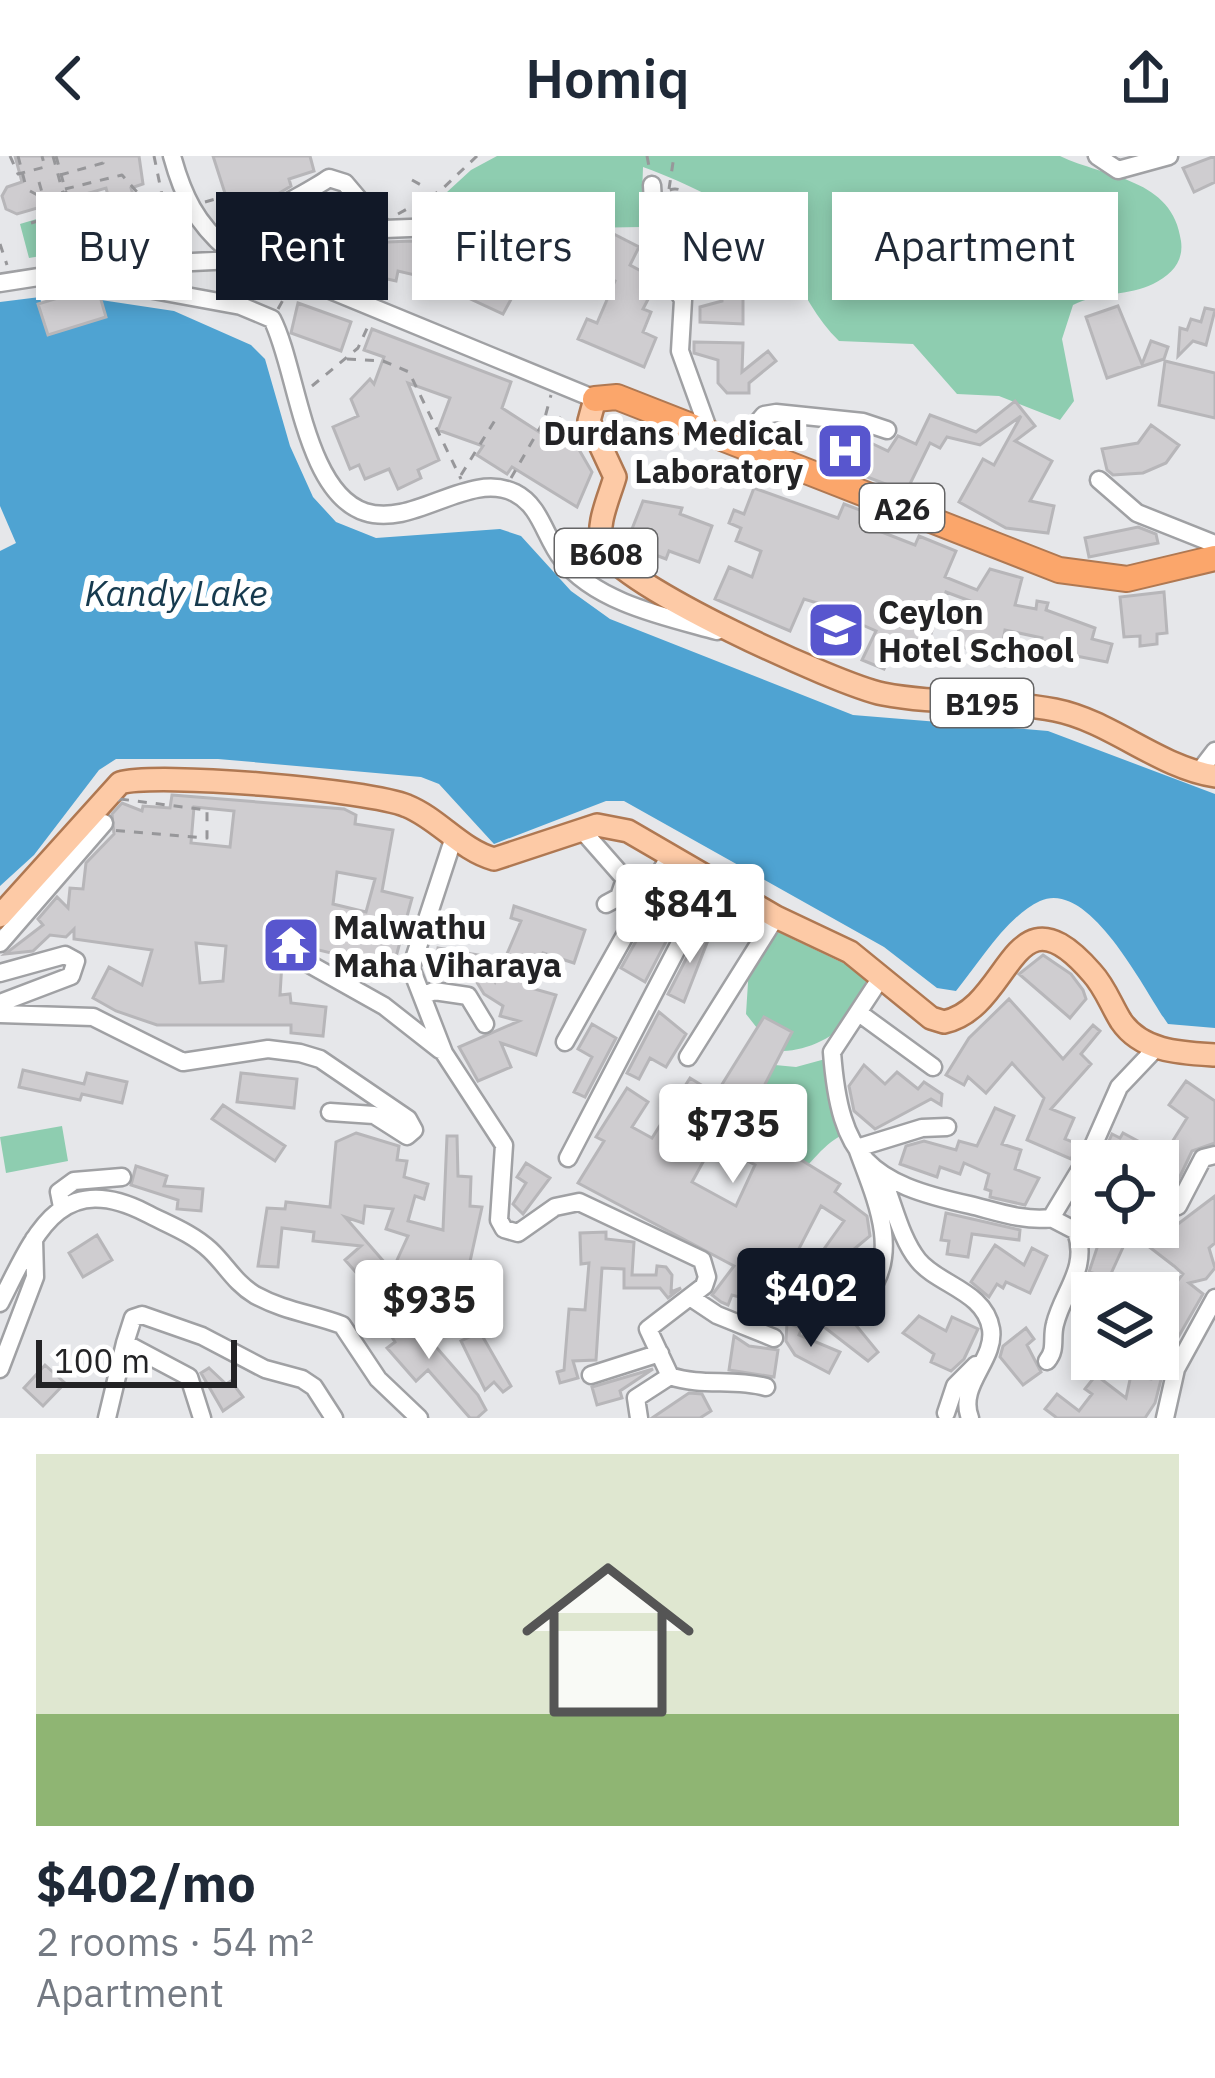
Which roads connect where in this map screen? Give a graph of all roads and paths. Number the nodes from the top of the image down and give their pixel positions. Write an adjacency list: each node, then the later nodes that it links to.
1 (10, 156): 12 (path)
2 (18, 156): 12 (path)
3 (42, 156): 12 (path)
4 (54, 156): 13 (path); 19 (path, bridge)
5 (101, 156): 13 (path)
6 (154, 156): 22 (path)
7 (172, 156): 23 (street)
8 (477, 156): 27 (path)
9 (674, 156): 16 (path)
10 (1096, 156): 11 (street)
11 (1169, 156)
12 (23, 173): 28 (path)
13 (58, 176): 18 (path)
14 (412, 180): 26 (path)
15 (39, 182): 17 (path)
16 (660, 188): 16 (path); 50 (street)
17 (42, 192)
18 (61, 192)
19 (61, 192)
20 (67, 192): 21 (path)
21 (137, 192)
22 (160, 192)
23 (184, 192)
24 (306, 192): 25 (street)
25 (351, 192)
26 (421, 192)
27 (434, 192)
28 (36, 194)
29 (412, 206): 30 (path)
30 (401, 210)
31 (192, 211): 34 (street)
32 (36, 222): 33 (path)
33 (32, 223)
34 (216, 243)
35 (0, 244): 36 (path)
36 (3, 262): 38 (path)
37 (36, 277): 38 (street)
38 (6, 282)
39 (192, 297): 43 (street)
40 (283, 300): 43 (path)
41 (363, 300): 42 (street)
42 (375, 305): 44 (path); 45 (street)
43 (272, 320): 46 (street)
44 (347, 358): 46 (path); 53 (path)
45 (556, 379): 47 (street); 54 (path)
46 (294, 396): 53 (street)
47 (595, 399): 50 (highway, A26); 57 (main road, B608)
48 (497, 417): 53 (path)
49 (887, 430): 51 (street)
50 (710, 434): 51 (highway, A26)
51 (740, 443): 56 (highway, A26)
52 (1100, 480): 55 (street)
53 (462, 486): 54 (street)
54 (513, 492): 57 (street)
55 (1215, 544)
56 (1215, 558)
57 (747, 639): 59 (main road, B195)
58 (1215, 751): 59 (street)
59 (1206, 774)
60 (104, 823): 60 (path); 68 (street)
61 (581, 829): 62 (main road); 63 (main road); 65 (street)
62 (454, 837): 66 (main road); 72 (street)
63 (669, 857): 64 (main road); 77 (street)
64 (717, 885): 67 (main road); 87 (street)
65 (606, 904)
66 (0, 916)
67 (776, 917): 71 (main road); 81 (street)
68 (0, 943)
69 (296, 956): 79 (street)
70 (0, 973): 73 (street)
71 (880, 980): 74 (street); 78 (main road)
72 (422, 996): 76 (street); 79 (street)
73 (0, 1003)
74 (859, 1013): 82 (street); 85 (street)
75 (0, 1014): 83 (street)
76 (485, 1024)
77 (566, 1042)
78 (1157, 1047): 80 (main road); 92 (street)
79 (444, 1053): 95 (street)
80 (1215, 1055)
81 (688, 1057)
82 (933, 1067)
83 (330, 1112)
84 (947, 1127): 85 (street)
85 (857, 1148): 89 (street); 94 (street)
86 (1215, 1155): 90 (street)
87 (568, 1158)
88 (122, 1178): 91 (street)
89 (884, 1182): 92 (street); 102 (street)
90 (1179, 1204)
91 (62, 1207): 93 (street); 111 (street)
92 (1052, 1218): 101 (street)
93 (34, 1238): 97 (street); 103 (street)
94 (805, 1264)
95 (690, 1297): 98 (street); 100 (street)
96 (1215, 1298): 114 (street)
97 (0, 1303)
98 (774, 1338)
99 (125, 1342): 108 (street); 109 (street); 110 (street)
100 (660, 1353): 104 (street); 105 (street)
101 (1047, 1361)
102 (980, 1362): 107 (street); 113 (street)
103 (0, 1369)
104 (590, 1375)
105 (670, 1376): 106 (street); 112 (street)
106 (766, 1387)
107 (946, 1413)
108 (107, 1418)
109 (202, 1418)
110 (334, 1418)
111 (419, 1418)
112 (639, 1418)
113 (970, 1418)
114 (1165, 1418)

